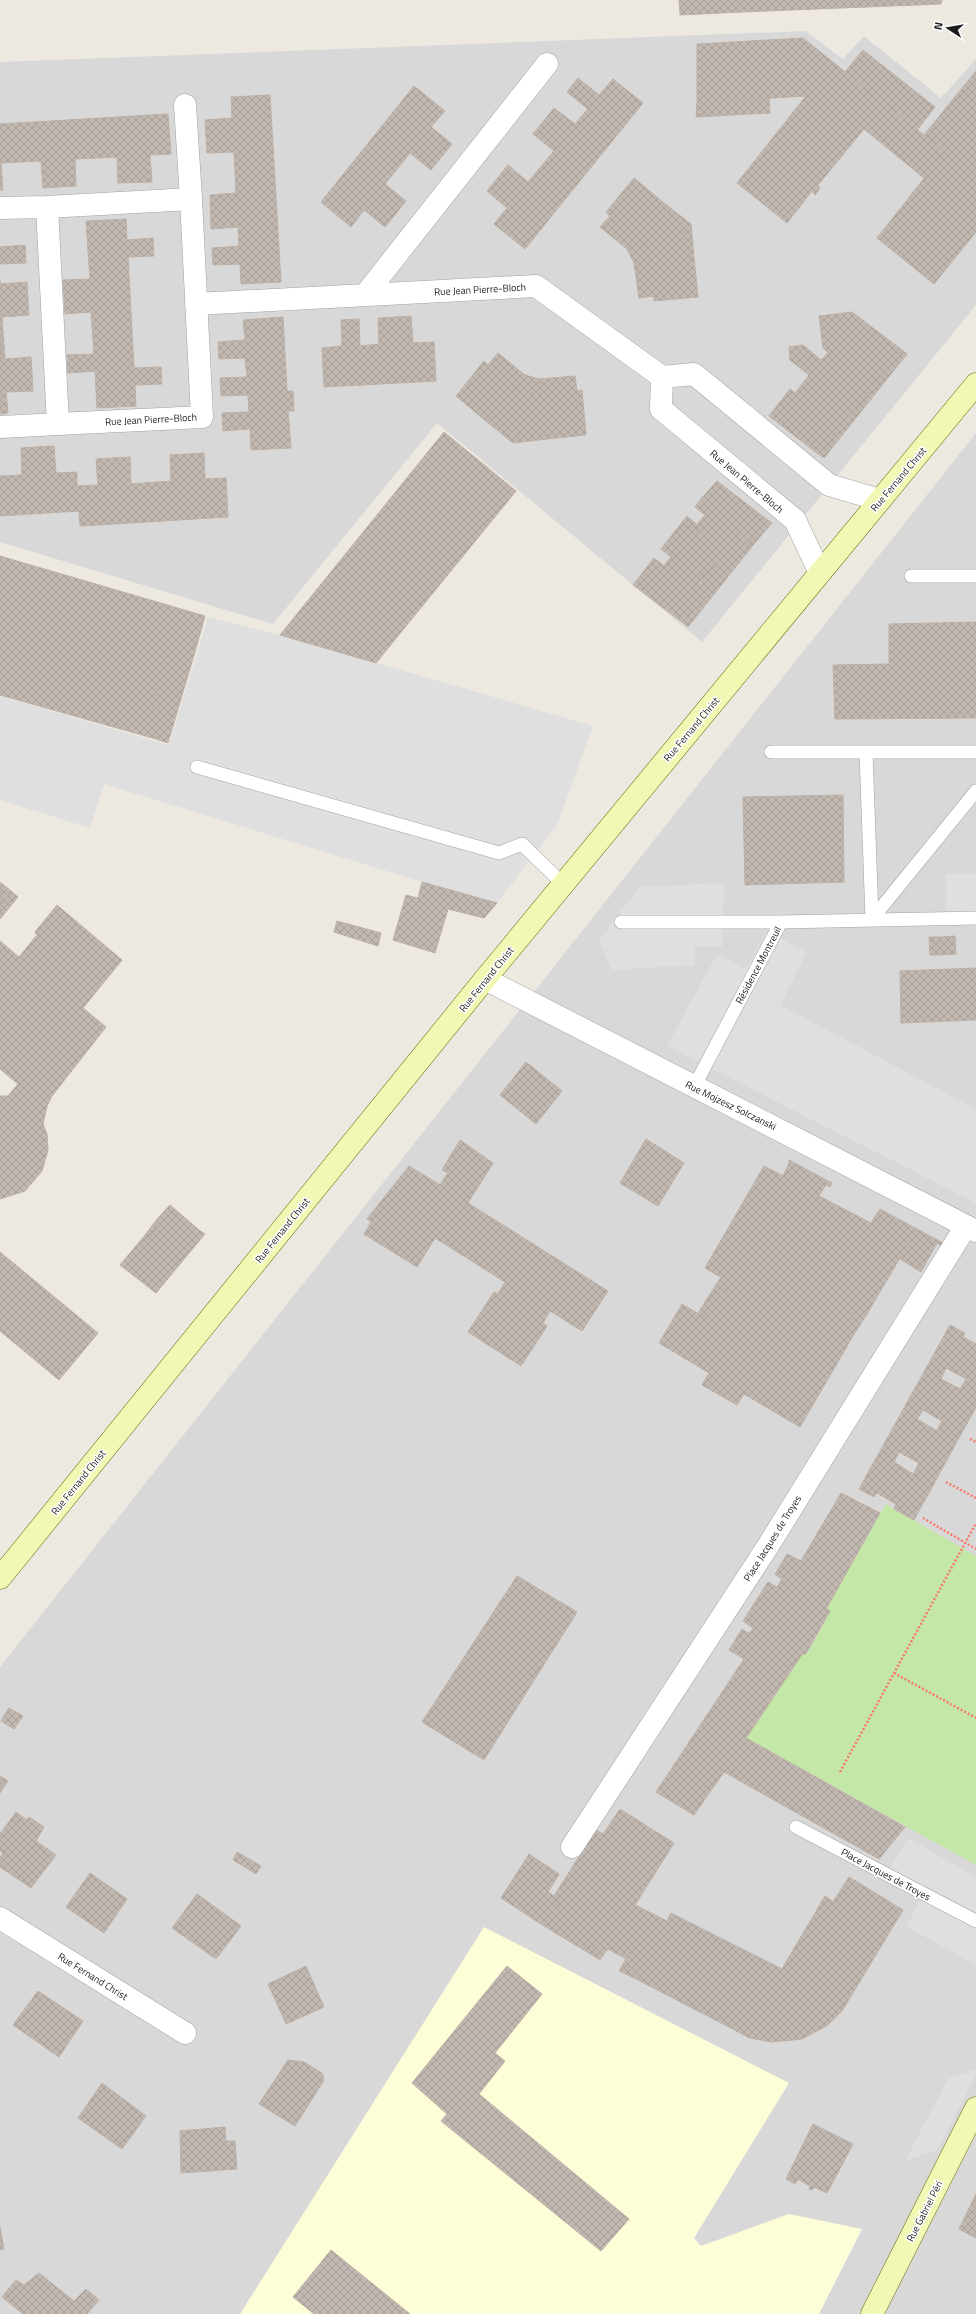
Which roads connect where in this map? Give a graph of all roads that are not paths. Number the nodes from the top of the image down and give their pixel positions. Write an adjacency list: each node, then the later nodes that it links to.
1 (547, 64): 6 (street)
2 (185, 105): 3 (street, Rue Jean Pierre-Bloch)
3 (191, 199): 4 (street); 7 (street, Rue Jean Pierre-Bloch)
4 (47, 207): 5 (street); 10 (street)
5 (0, 208)
6 (365, 295): 7 (street, Rue Jean Pierre-Bloch); 8 (street, Rue Jean Pierre-Bloch)
7 (196, 304): 10 (street, Rue Jean Pierre-Bloch)
8 (662, 377): 12 (street); 13 (street, Rue Jean Pierre-Bloch)
9 (976, 384): 12 (main road, Rue Fernand Christ)
10 (58, 424): 11 (street, Rue Jean Pierre-Bloch)
11 (0, 427)
12 (880, 500): 13 (main road, Rue Fernand Christ)
13 (820, 573): 21 (main road, Rue Fernand Christ)
14 (911, 576): 15 (lane)
15 (976, 576)
16 (771, 752): 17 (lane)
17 (866, 752): 18 (lane); 23 (lane)
18 (976, 752)
19 (197, 767): 21 (lane)
20 (976, 791): 23 (lane)
21 (563, 884): 26 (main road, Rue Fernand Christ)
22 (976, 918): 23 (lane, Résidence Montreuil)
23 (872, 919): 25 (lane, Résidence Montreuil)
24 (621, 922): 25 (lane)
25 (780, 922): 27 (lane, Résidence Montreuil)
26 (485, 979): 27 (street, Rue Mojzesz Solczanski); 29 (main road, Rue Fernand Christ)
27 (694, 1087): 28 (street, Rue Mojzesz Solczanski)
28 (971, 1228): 31 (street, Place Jacques de Troyes)
29 (0, 1578)
30 (796, 1827): 33 (lane, Place Jacques de Troyes)
31 (572, 1847)
32 (0, 1918): 34 (street, Rue Fernand Christ)
33 (976, 1921)
34 (185, 2033)
35 (976, 2108): 36 (main road, Rue Gabriel Péri)
36 (872, 2314)

